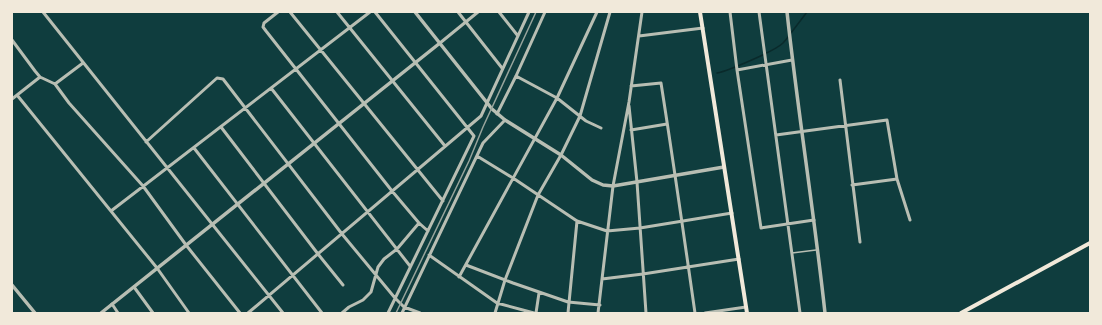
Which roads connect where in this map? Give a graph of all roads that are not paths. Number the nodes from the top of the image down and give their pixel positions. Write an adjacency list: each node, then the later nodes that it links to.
1 (43, 12): 30 (street)
2 (278, 12): 33 (street)
3 (290, 12): 27 (street)
4 (337, 12): 21 (street)
5 (370, 12): 21 (street)
6 (376, 12): 29 (street)
7 (415, 12): 26 (street)
8 (458, 12): 20 (street)
9 (478, 12): 20 (street)
10 (499, 12): 23 (street)
11 (529, 12): 23 (street)
12 (545, 12): 35 (street)
13 (597, 12): 43 (street)
14 (610, 12): 50 (street)
15 (642, 12): 24 (street)
16 (700, 12): 22 (main road)
17 (730, 12): 34 (street)
18 (759, 12): 31 (street)
19 (787, 12): 28 (street)
20 (466, 22): 26 (street); 32 (street)
21 (349, 27): 27 (street); 38 (street)
22 (703, 28): 24 (street); 69 (main road)
23 (518, 36): 32 (street)
24 (639, 36): 40 (street)
25 (12, 40): 36 (street)
26 (440, 43): 29 (street); 47 (street)
27 (320, 50): 33 (street); 46 (street)
28 (792, 60): 31 (street); 59 (street)
29 (415, 62): 38 (street); 56 (street)
30 (83, 63): 39 (street); 62 (street)
31 (767, 66): 34 (street); 60 (street)
32 (502, 68): 47 (street)
33 (296, 69): 41 (street); 52 (street)
34 (737, 70): 93 (street)
35 (516, 76): 43 (street); 49 (street)
36 (40, 77): 39 (street); 42 (street)
37 (840, 80): 54 (street)
38 (392, 81): 46 (street); 64 (street)
39 (55, 84): 77 (street)
40 (631, 86): 45 (street); 53 (street)
41 (271, 88): 48 (street); 63 (street)
42 (17, 95): 44 (street); 84 (street)
43 (557, 98): 50 (street); 61 (street)
44 (12, 99)
45 (628, 102): 58 (street); 78 (street)
46 (364, 103): 52 (street); 71 (street)
47 (487, 103): 49 (street); 56 (street)
48 (245, 108): 55 (street); 62 (street); 68 (street)
49 (497, 114): 51 (street)
50 (580, 116): 57 (street); 66 (street)
51 (505, 120): 61 (street); 67 (street)
52 (339, 123): 63 (street); 80 (street)
53 (667, 124): 58 (street); 72 (street)
54 (845, 125): 59 (street); 74 (street); 79 (street)
55 (221, 127): 65 (street); 76 (street)
56 (467, 128): 64 (street); 82 (street)
57 (601, 128)
58 (631, 130): 75 (street)
59 (802, 131): 60 (street); 88 (street)
60 (776, 135): 93 (street)
61 (534, 138): 66 (street); 73 (street)
62 (146, 142): 70 (street)
63 (313, 143): 68 (street); 85 (street)
64 (445, 146): 71 (street)
65 (194, 148): 70 (street); 83 (street)
66 (561, 155): 78 (street); 81 (street)
67 (477, 156): 73 (street); 105 (street)
68 (288, 164): 76 (street); 97 (street)
69 (724, 167): 72 (street); 86 (main road)
70 (168, 168): 77 (street); 92 (street)
71 (418, 169): 80 (street); 82 (street)
72 (676, 176): 75 (street); 87 (street)
73 (513, 178): 81 (street); 107 (street)
74 (897, 179): 79 (street); 89 (street)
75 (637, 182): 78 (street); 94 (street)
76 (264, 183): 83 (street); 103 (street)
77 (143, 186): 84 (street); 100 (street)
78 (613, 186): 96 (street)
79 (852, 186): 98 (street)
80 (392, 191): 85 (street); 91 (street)
81 (538, 195): 90 (street); 116 (street)
82 (443, 201): 95 (street)
83 (237, 204): 92 (street); 112 (street)
84 (111, 211): 110 (street)
85 (368, 212): 97 (street); 101 (street)
86 (732, 213): 87 (street); 106 (main road)
87 (681, 220): 94 (street); 109 (street)
88 (814, 220): 93 (street); 102 (street)
89 (910, 220)
90 (577, 221): 96 (street); 123 (street)
91 (419, 223): 95 (street); 101 (street)
92 (212, 224): 100 (street); 121 (street)
93 (788, 224): 104 (street)
94 (640, 228): 96 (street); 111 (street)
95 (428, 231): 108 (street)
96 (607, 231): 115 (street)
97 (342, 234): 103 (street); 113 (street)
98 (860, 242)
99 (1090, 243): 152 (main road)
100 (186, 245): 110 (street); 134 (street)
101 (397, 248): 108 (street); 113 (street)
102 (818, 250): 104 (lane); 151 (street)
103 (318, 254): 112 (street); 118 (street)
104 (792, 254): 150 (street)
105 (429, 255): 114 (street); 127 (street)
106 (739, 259): 109 (street); 128 (main road)
107 (466, 265): 114 (street); 116 (street)
108 (410, 266): 122 (street)
109 (688, 267): 111 (street); 147 (street)
110 (157, 268): 119 (street); 133 (street)
111 (643, 274): 115 (street); 146 (street)
112 (292, 276): 121 (street); 137 (street)
113 (376, 276): 122 (street); 138 (street)
114 (459, 277): 124 (street)
115 (602, 279): 126 (street)
116 (505, 280): 120 (street); 124 (street)
117 (12, 285): 129 (street)
118 (343, 285)
119 (134, 287): 125 (street); 132 (street)
120 (539, 292): 123 (street); 143 (street)
121 (269, 295): 135 (street); 136 (street)
122 (395, 298): 127 (street); 139 (street)
123 (568, 302): 126 (street); 144 (street)
124 (497, 303): 142 (street); 143 (street)
125 (112, 304): 130 (street); 131 (street)
126 (600, 305): 145 (street)
127 (404, 307): 140 (street); 141 (street)
128 (746, 307): 148 (street); 149 (main road)
129 (35, 313)
130 (101, 313)
131 (118, 313)
132 (153, 313)
133 (189, 313)
134 (240, 313)
135 (248, 313)
136 (283, 313)
137 (322, 313)
138 (342, 313)
139 (388, 313)
140 (402, 313)
141 (420, 313)
142 (495, 313)
143 (535, 313)
144 (568, 313)
145 (598, 313)
146 (646, 313)
147 (695, 313)
148 (705, 313)
149 (747, 313)
150 (800, 313)
151 (825, 313)
152 (961, 313)

